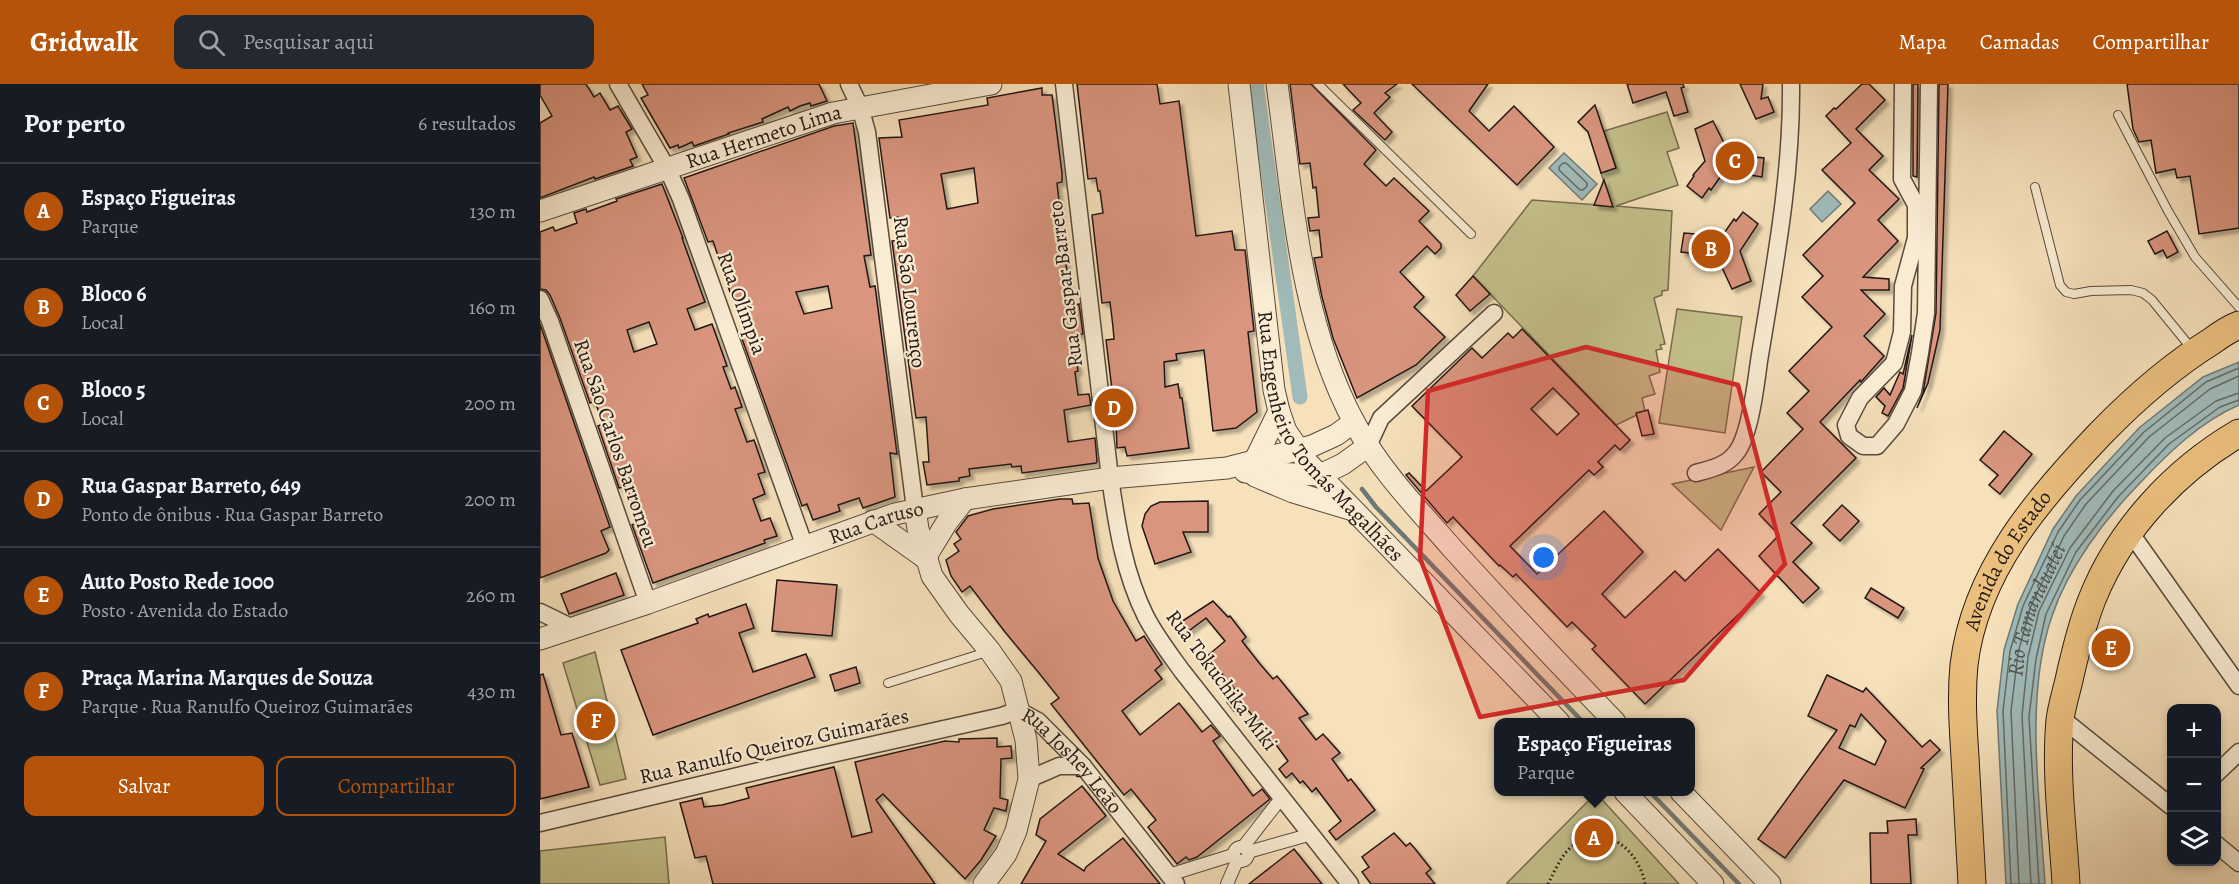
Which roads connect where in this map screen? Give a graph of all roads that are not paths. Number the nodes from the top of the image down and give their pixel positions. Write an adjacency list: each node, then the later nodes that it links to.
1 (618, 84): 13 (street, Rua Olímpia)
2 (849, 84): 11 (street, Rua São Lourenço)
3 (991, 84): 11 (street, Rua Hermeto Lima)
4 (1064, 84): 31 (street, Rua Gaspar Barreto)
5 (1239, 84): 22 (street, Rua Engenheiro Tomás Magalhães)
6 (1277, 84): 24 (street, Rua Engenheiro Tomás Magalhães)
7 (1318, 84): 16 (lane)
8 (1791, 84): 29 (street)
9 (1903, 84): 10 (street)
10 (1929, 84)
11 (860, 107): 13 (street, Rua Hermeto Lima); 33 (street, Rua São Lourenço)
12 (2118, 115): 18 (lane)
13 (668, 170): 15 (street, Rua Hermeto Lima); 37 (street, Rua Olímpia)
14 (2035, 187): 21 (lane)
15 (540, 211)
16 (1471, 234)
17 (540, 299): 39 (street, Rua São Carlos Barromeu)
18 (2239, 307)
19 (1494, 313): 23 (street)
20 (2239, 325): 21 (highway, Avenida do Estado)
21 (2194, 352): 70 (highway, Avenida do Estado)
22 (1279, 411): 26 (street, Rua Engenheiro Tomás Magalhães); 28 (street)
23 (1381, 418): 24 (street); 27 (street)
24 (1349, 425): 26 (street, Rua Caruso); 27 (street, Rua Engenheiro Tomás Magalhães)
25 (2239, 434): 36 (highway)
26 (1305, 449): 28 (street, Rua Caruso); 30 (street, Rua Engenheiro Tomás Magalhães)
27 (1364, 449): 30 (street); 49 (street, Rua Engenheiro Tomás Magalhães)
28 (1242, 467): 30 (street, Rua Caruso); 31 (street, Rua Caruso); 34 (street)
29 (1696, 473)
30 (1324, 474): 34 (street, Rua Engenheiro Tomás Magalhães)
31 (1110, 478): 32 (street, Rua Caruso); 56 (street, Rua Tokuchika Miki)
32 (965, 499): 33 (street, Rua Caruso); 38 (street)
33 (915, 509): 35 (street, Rua Caruso); 38 (street, Rua Joshey Leão)
34 (1355, 511): 48 (street, Rua Engenheiro Tomás Magalhães)
35 (873, 521): 37 (street, Rua Caruso); 38 (street)
36 (2130, 532): 45 (street); 47 (highway)
37 (805, 547): 39 (street, Rua Caruso)
38 (926, 558): 43 (street, Rua Joshey Leão)
39 (648, 603): 41 (street, Rua Caruso)
40 (540, 612): 41 (street)
41 (573, 628): 42 (street, Rua Caruso)
42 (540, 639)
43 (990, 651): 44 (lane); 46 (street, Rua Joshey Leão)
44 (888, 683)
45 (2239, 686)
46 (1018, 710): 51 (street, Rua Joshey Leão); 53 (street); 58 (street, Rua Ranulfo Queiroz Guimarães)
47 (2060, 717): 57 (street); 71 (highway)
48 (1554, 718)
49 (1611, 718)
50 (2239, 752): 52 (street)
51 (1083, 766): 53 (street); 64 (street, Rua Joshey Leão)
52 (2221, 770)
53 (1029, 779): 65 (street)
54 (1629, 796): 68 (street)
55 (1685, 796): 69 (street)
56 (1282, 797): 59 (street, Rua Tokuchika Miki); 61 (street)
57 (2167, 803)
58 (540, 823)
59 (1312, 834): 61 (street); 67 (street, Rua Tokuchika Miki)
60 (2221, 847): 63 (street)
61 (1246, 849): 62 (street)
62 (1235, 858): 64 (street); 66 (street)
63 (2239, 863)
64 (1172, 880)
65 (989, 882)
66 (1227, 884)
67 (1350, 884)
68 (1713, 884)
69 (1770, 884)
70 (1972, 884)
71 (2066, 884)

